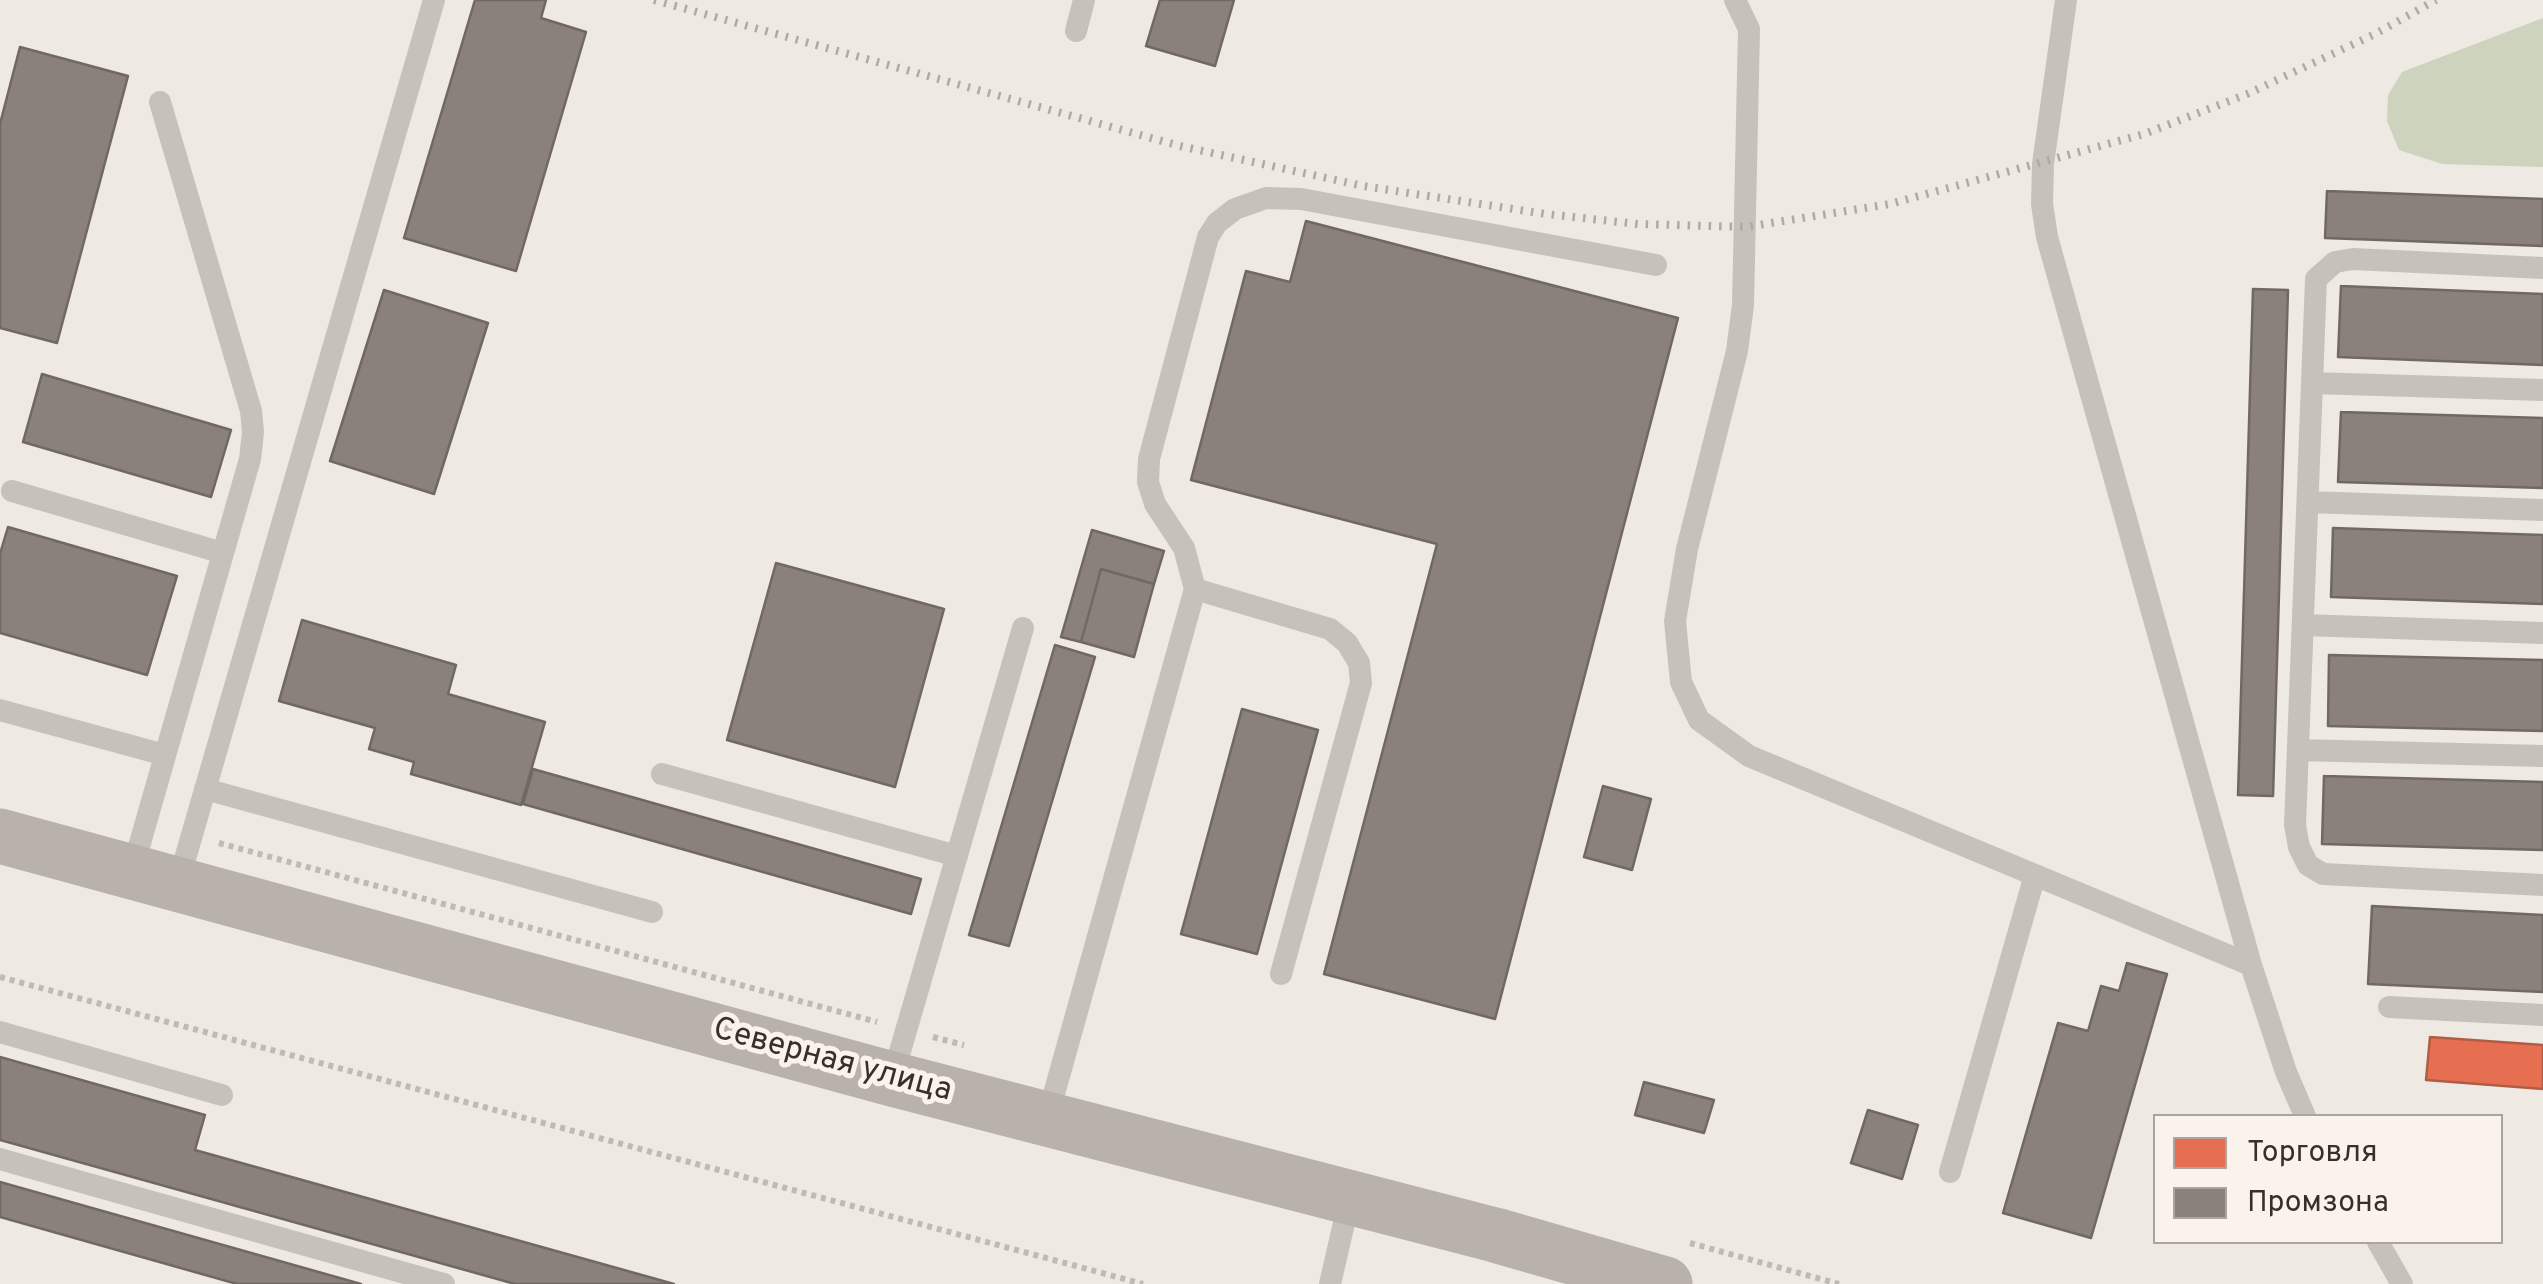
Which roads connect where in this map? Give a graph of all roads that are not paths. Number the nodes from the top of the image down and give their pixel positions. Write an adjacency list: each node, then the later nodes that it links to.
1 (434, 0): 24 (lane)
2 (1084, 0): 5 (lane)
3 (1734, 0): 27 (lane)
4 (2066, 0): 31 (lane)
5 (1076, 32)
6 (160, 102): 14 (lane)
7 (1656, 265): 15 (lane)
8 (2543, 268): 9 (lane)
9 (2312, 383): 10 (lane); 12 (lane)
10 (2543, 390)
11 (12, 491): 14 (lane)
12 (2308, 502): 13 (lane); 16 (lane)
13 (2543, 510)
14 (223, 552): 21 (lane)
15 (1194, 589): 32 (lane); 39 (lane)
16 (2302, 625): 18 (lane); 20 (lane)
17 (1023, 628): 26 (lane)
18 (2543, 633)
19 (0, 710): 21 (lane)
20 (2298, 750): 22 (lane); 29 (lane)
21 (165, 755): 28 (lane)
22 (2543, 756)
23 (662, 774): 26 (lane)
24 (205, 789): 28 (lane); 30 (lane)
25 (0, 836): 28 (main road, Северная улица)
26 (957, 856): 36 (lane)
27 (2034, 875): 31 (lane); 41 (lane)
28 (155, 877): 36 (main road, Северная улица)
29 (2543, 885)
30 (652, 912)
31 (2252, 965): 38 (lane)
32 (1281, 974)
33 (2389, 1008): 34 (lane)
34 (2543, 1015)
35 (0, 1032): 37 (lane)
36 (892, 1079): 39 (main road, Северная улица)
37 (222, 1095)
38 (2305, 1114)
39 (1047, 1119): 42 (main road, Северная улица)
40 (0, 1159): 44 (lane)
41 (1950, 1172)
42 (1350, 1197): 45 (lane); 46 (main road, Северная улица)
43 (2379, 1244): 47 (lane)
44 (444, 1284)
45 (1330, 1284)
46 (1665, 1284)
47 (2402, 1284)

